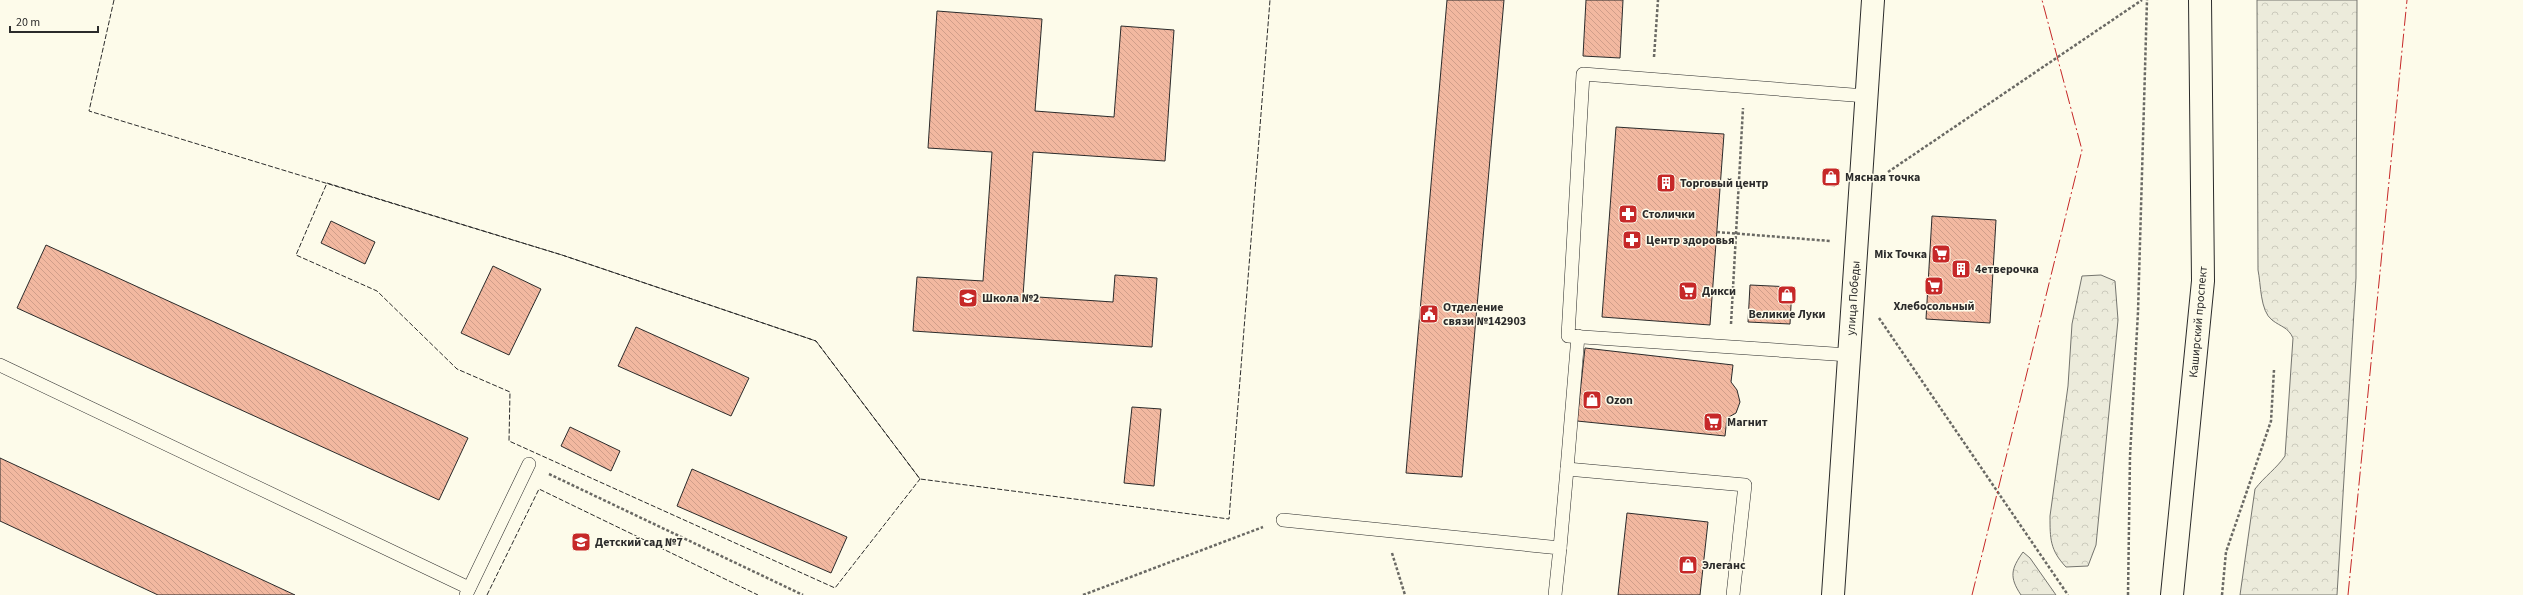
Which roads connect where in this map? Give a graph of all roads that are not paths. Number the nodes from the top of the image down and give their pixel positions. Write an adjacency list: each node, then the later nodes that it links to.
1 (1873, 0): 3 (street, улица Победы)
2 (2200, 0): 15 (street, Каширский проспект)
3 (1866, 96): 4 (lane); 5 (street, улица Победы)
4 (1578, 336): 5 (lane); 8 (lane)
5 (1849, 355): 14 (street, улица Победы)
6 (0, 365): 11 (lane)
7 (529, 464): 11 (lane)
8 (1567, 469): 10 (lane); 13 (lane)
9 (1282, 520): 10 (lane)
10 (1560, 548): 12 (lane)
11 (467, 592)
12 (1555, 595)
13 (1733, 595)
14 (1833, 595)
15 (2172, 595)

